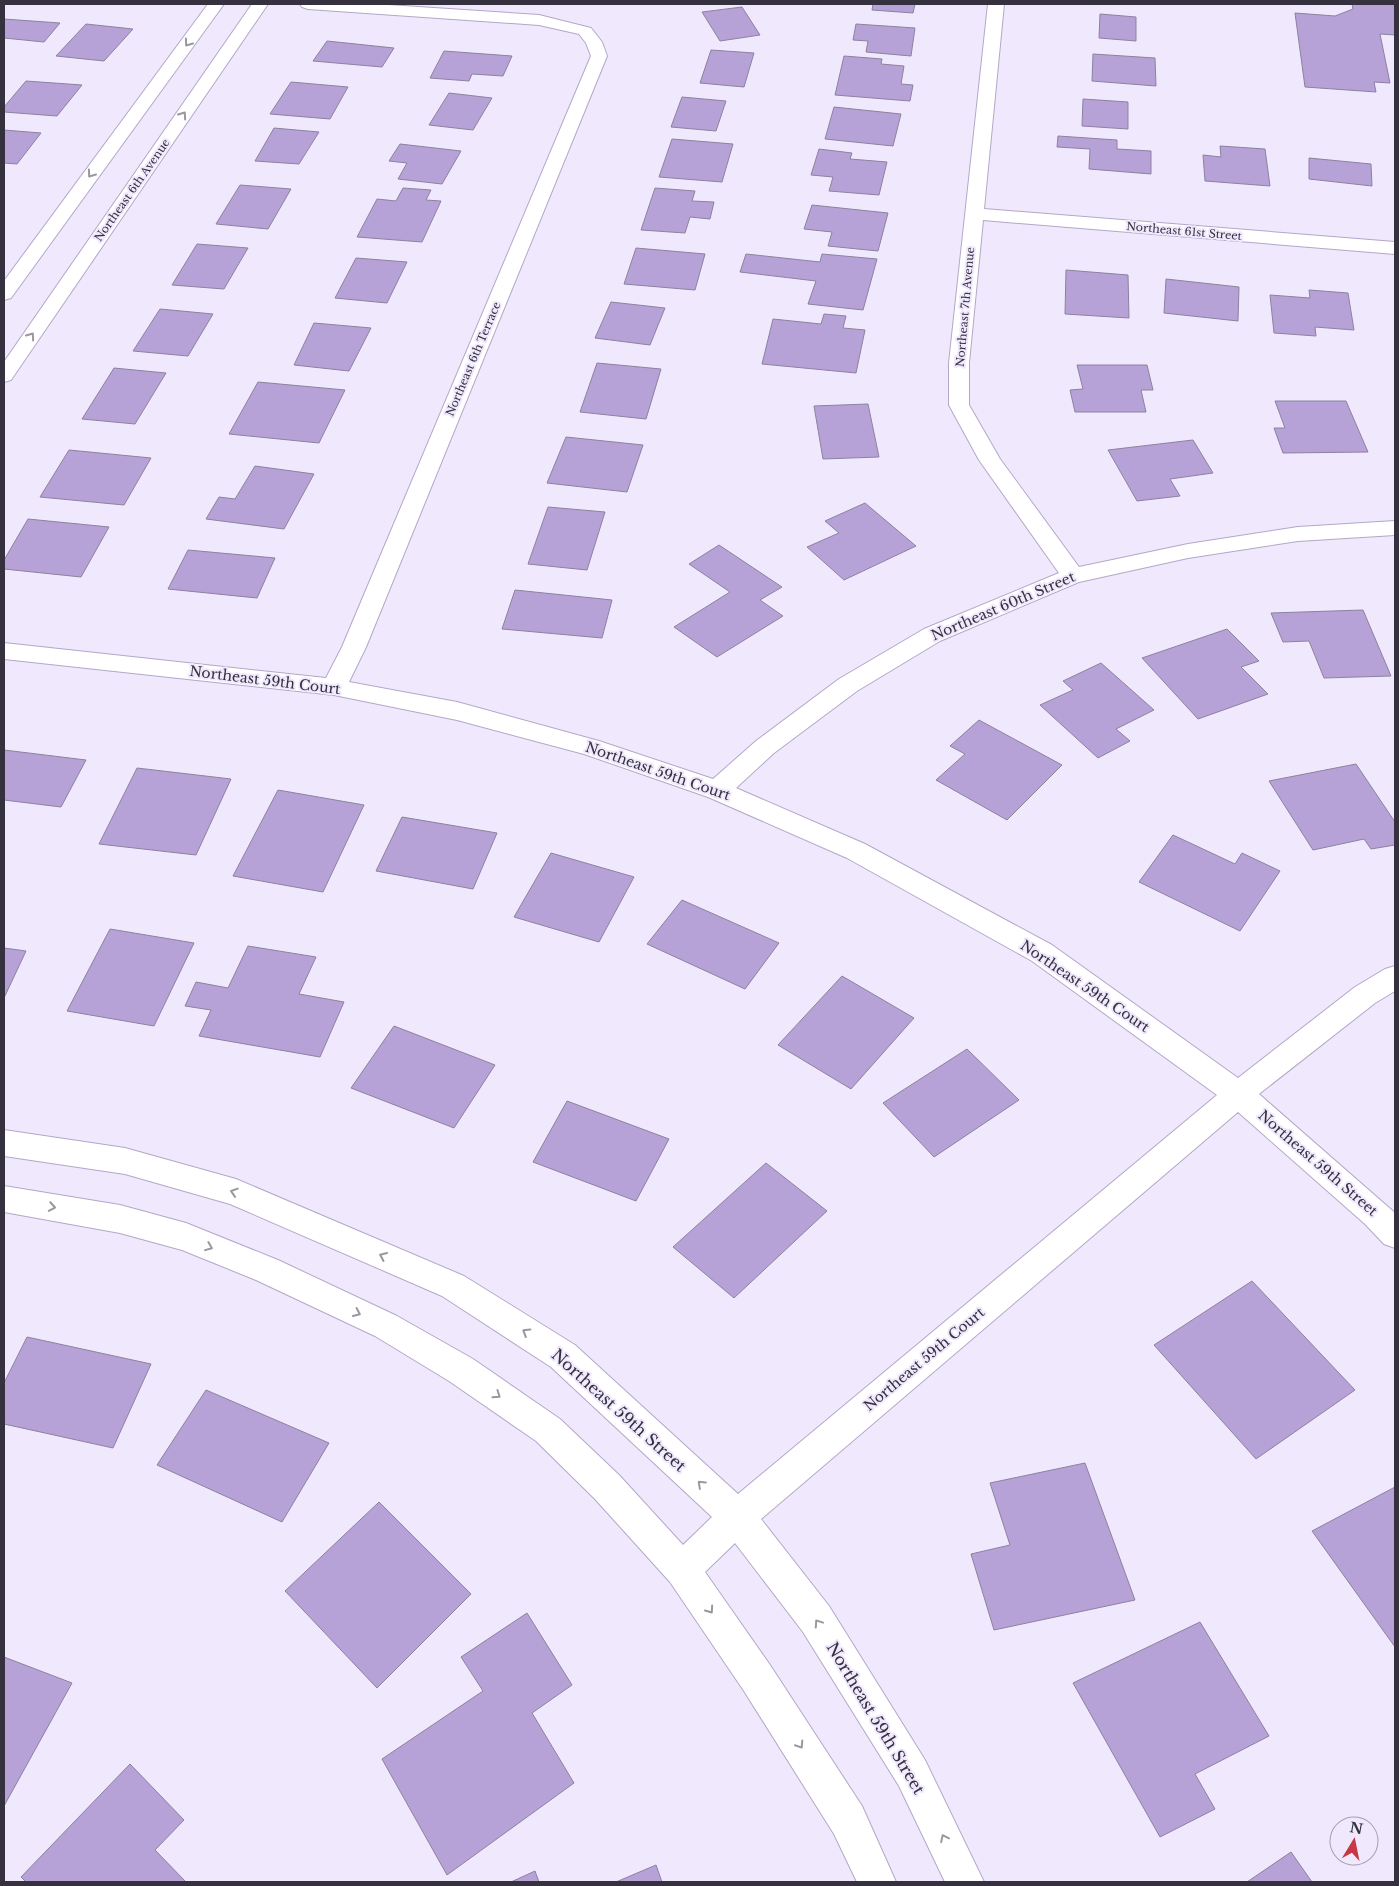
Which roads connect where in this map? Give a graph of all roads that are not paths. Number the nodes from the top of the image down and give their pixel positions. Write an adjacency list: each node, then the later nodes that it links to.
1 (216, 4): 7 (street, one-way to 7)
2 (260, 4): 8 (street, Northeast 6th Avenue, one-way to 2)
3 (308, 4): 12 (street, Northeast 6th Terrace)
4 (996, 4): 5 (street, Northeast 7th Avenue)
5 (974, 214): 6 (street, Northeast 61st Street); 10 (street, Northeast 7th Avenue)
6 (1395, 248)
7 (4, 294)
8 (4, 376)
9 (1395, 528): 10 (street, Northeast 60th Street)
10 (1073, 576): 13 (street, Northeast 60th Street)
11 (4, 651): 12 (street, Northeast 59th Court)
12 (334, 687): 13 (street, Northeast 59th Court)
13 (717, 790): 15 (street, Northeast 59th Court)
14 (1395, 978): 15 (street, Northeast 59th Court)
15 (1238, 1094): 18 (street, Northeast 59th Street); 19 (street, Northeast 59th Court)
16 (4, 1143): 19 (street, Northeast 59th Street, one-way to 16)
17 (4, 1199): 20 (street, one-way to 20)
18 (1395, 1234)
19 (737, 1517): 20 (street, Northeast 59th Court); 22 (street, Northeast 59th Street, one-way to 19)
20 (682, 1570): 21 (street, one-way to 21)
21 (877, 1882)
22 (966, 1882)

